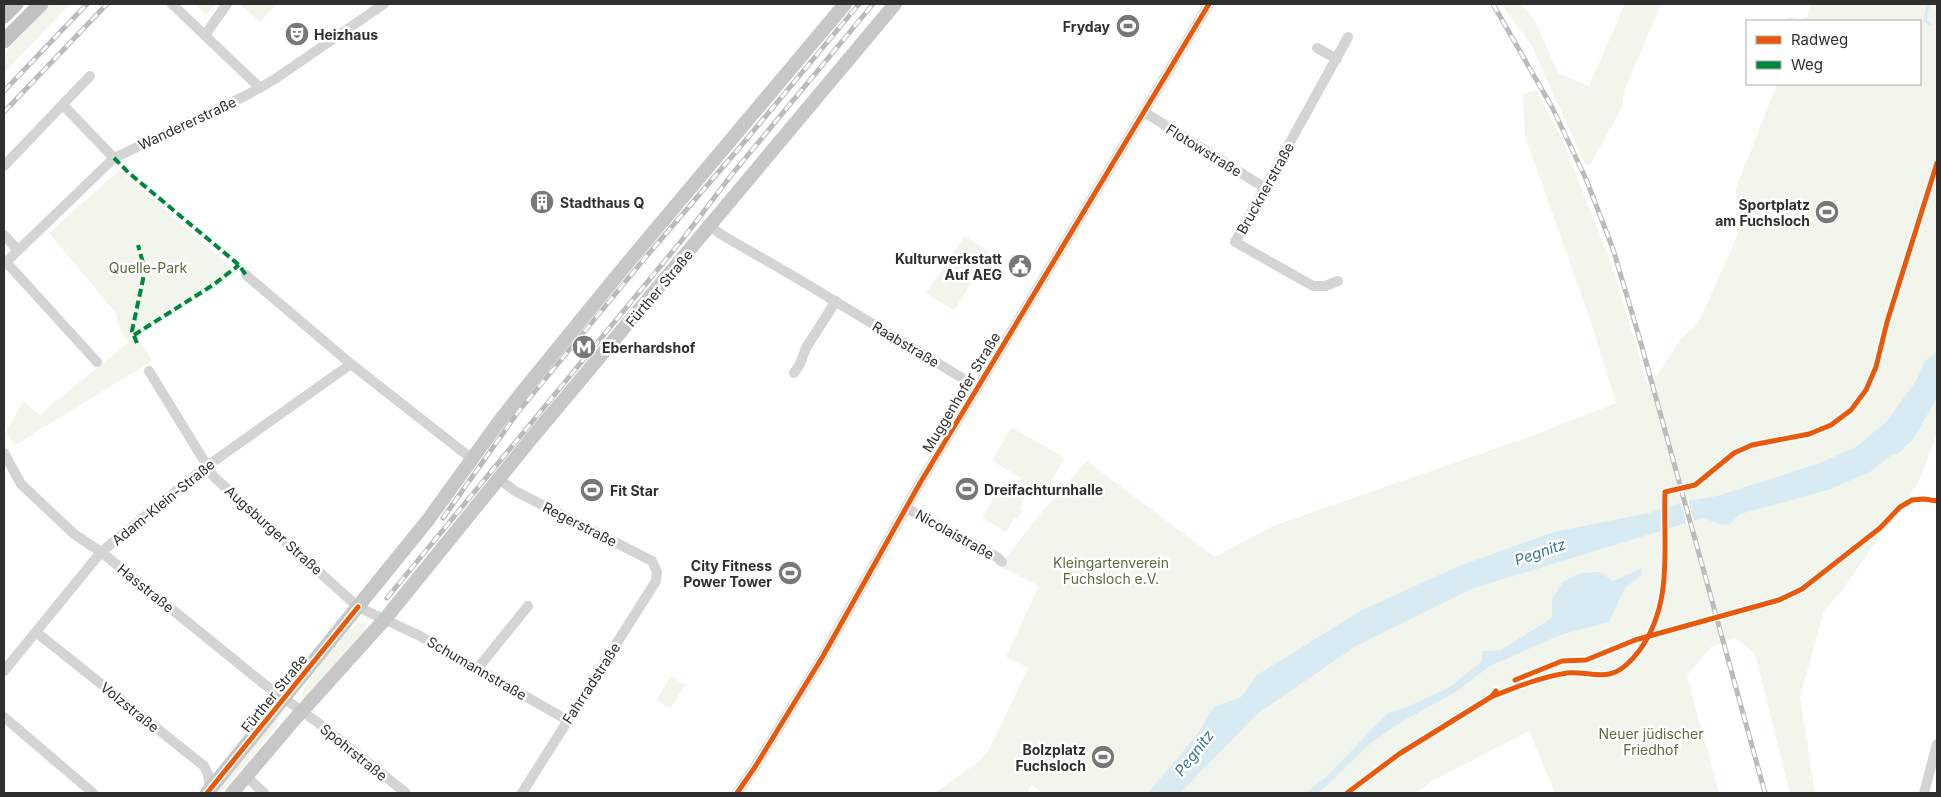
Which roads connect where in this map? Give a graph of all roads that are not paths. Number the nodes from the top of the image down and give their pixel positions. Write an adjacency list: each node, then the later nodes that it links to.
1 (16, 4): 9 (highway)
2 (41, 4): 12 (highway)
3 (172, 4): 10 (street)
4 (227, 4): 10 (street)
5 (384, 4): 16 (street, Wandererstraße)
6 (846, 4): 35 (main road, Fürther Straße)
7 (895, 4): 22 (main road, Fürther Straße)
8 (1209, 4): 18 (street, Muggenhofer Straße)
9 (4, 16)
10 (205, 35): 16 (street)
11 (1348, 37): 14 (street, Brucknerstraße)
12 (4, 42)
13 (1317, 48): 14 (street)
14 (1337, 59): 21 (street, Brucknerstraße)
15 (90, 76): 17 (street)
16 (260, 88): 19 (street, Wandererstraße)
17 (63, 105): 19 (street); 20 (street)
18 (1144, 112): 21 (street, Flotowstraße); 33 (street, Muggenhofer Straße)
19 (114, 158): 24 (street, Wandererstraße)
20 (4, 166)
21 (1265, 188): 27 (street, Brucknerstraße)
22 (710, 226): 28 (street, Raabstraße); 37 (main road, Fürther Straße)
23 (4, 235): 24 (street)
24 (18, 250): 25 (street, Wandererstraße)
25 (5, 263): 29 (street)
26 (246, 275): 30 (street)
27 (1338, 281)
28 (836, 302): 32 (street); 33 (street, Raabstraße)
29 (97, 362)
30 (351, 364): 35 (street); 36 (street, Adam-Klein-Straße)
31 (149, 371): 36 (street, Augsburger Straße)
32 (794, 373)
33 (977, 388): 38 (street, Muggenhofer Straße)
34 (4, 453): 39 (street, Hasstraße)
35 (472, 459): 43 (main road, Fürther Straße)
36 (207, 466): 39 (street, Adam-Klein-Straße); 43 (street, Augsburger Straße)
37 (499, 479): 41 (street, Regerstraße); 44 (main road, Fürther Straße)
38 (906, 508): 40 (street, Nicolaistraße); 60 (street, Muggenhofer Straße)
39 (101, 552): 45 (street, Adam-Klein-Straße); 48 (street, Hasstraße)
40 (1002, 562)
41 (657, 572): 51 (street, Fahrradstraße)
42 (528, 606): 46 (street)
43 (358, 607): 44 (street); 48 (main road, Fürther Straße)
44 (385, 619): 46 (street, Schumannstraße); 49 (main road, Fürther Straße)
45 (36, 632): 47 (street, Adam-Klein-Straße); 54 (street, Volzstraße)
46 (478, 668): 51 (street, Schumannstraße)
47 (4, 671)
48 (284, 698): 49 (street, Hasstraße); 54 (main road, Fürther Straße)
49 (301, 711): 53 (main road, Fürther Straße); 58 (street, Spohrstraße)
50 (4, 718): 55 (street)
51 (567, 720): 59 (street, Fahrradstraße)
52 (1937, 744): 61 (street)
53 (246, 776): 56 (main road, Fürther Straße); 57 (street)
54 (209, 791)
55 (93, 793)
56 (232, 793)
57 (264, 793)
58 (406, 793)
59 (522, 793)
60 (737, 793)
61 (1924, 793)

